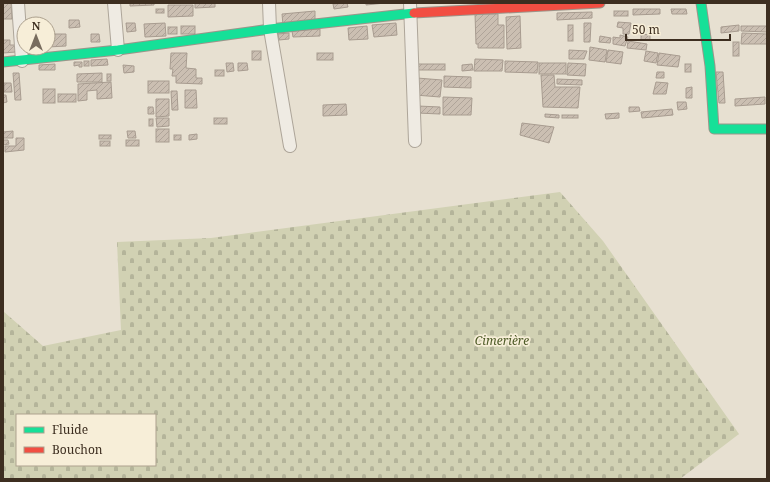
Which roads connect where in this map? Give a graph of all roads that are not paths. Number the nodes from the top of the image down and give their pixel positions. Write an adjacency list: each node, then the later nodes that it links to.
1 (18, 3): 9 (street)
2 (114, 3): 8 (street)
3 (269, 3): 7 (street)
4 (600, 3): 6 (street)
5 (701, 3): 11 (street)
6 (411, 8): 7 (street); 12 (street)
7 (270, 29): 8 (street); 13 (street)
8 (118, 50): 9 (street)
9 (22, 61): 10 (street)
10 (3, 62)
11 (767, 130)
12 (416, 141)
13 (290, 146)

